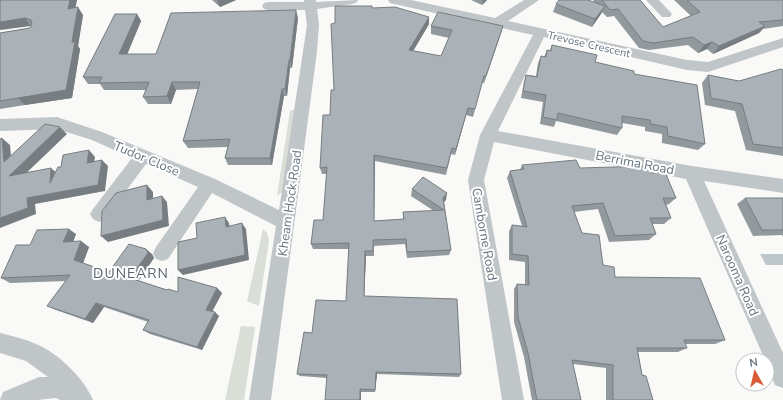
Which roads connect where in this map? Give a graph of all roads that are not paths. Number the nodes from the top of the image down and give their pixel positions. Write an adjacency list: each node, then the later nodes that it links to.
1 (352, 0): 5 (street)
2 (394, 0): 8 (street, Trevose Crescent)
3 (533, 0): 8 (street)
4 (652, 0): 7 (street)
5 (310, 3): 6 (street); 18 (street, Kheam Hock Road)
6 (268, 6)
7 (666, 14)
8 (497, 23): 9 (street, Trevose Crescent)
9 (540, 33): 10 (street, Trevose Crescent); 12 (street, Camborne Road)
10 (783, 42)
11 (0, 125): 13 (street, Tudor Close)
12 (488, 135): 14 (street, Berrima Road); 25 (street, Camborne Road)
13 (142, 157): 15 (street, Tudor Close); 17 (street)
14 (692, 173): 16 (street, Berrima Road); 21 (street, Narooma Road)
15 (209, 184): 18 (street, Tudor Close); 19 (street)
16 (783, 186)
17 (99, 214)
18 (286, 222): 24 (street, Kheam Hock Road)
19 (162, 253)
20 (0, 343): 23 (street)
21 (783, 377)
22 (11, 400): 23 (street)
23 (82, 400)
24 (260, 400)
25 (514, 400)

